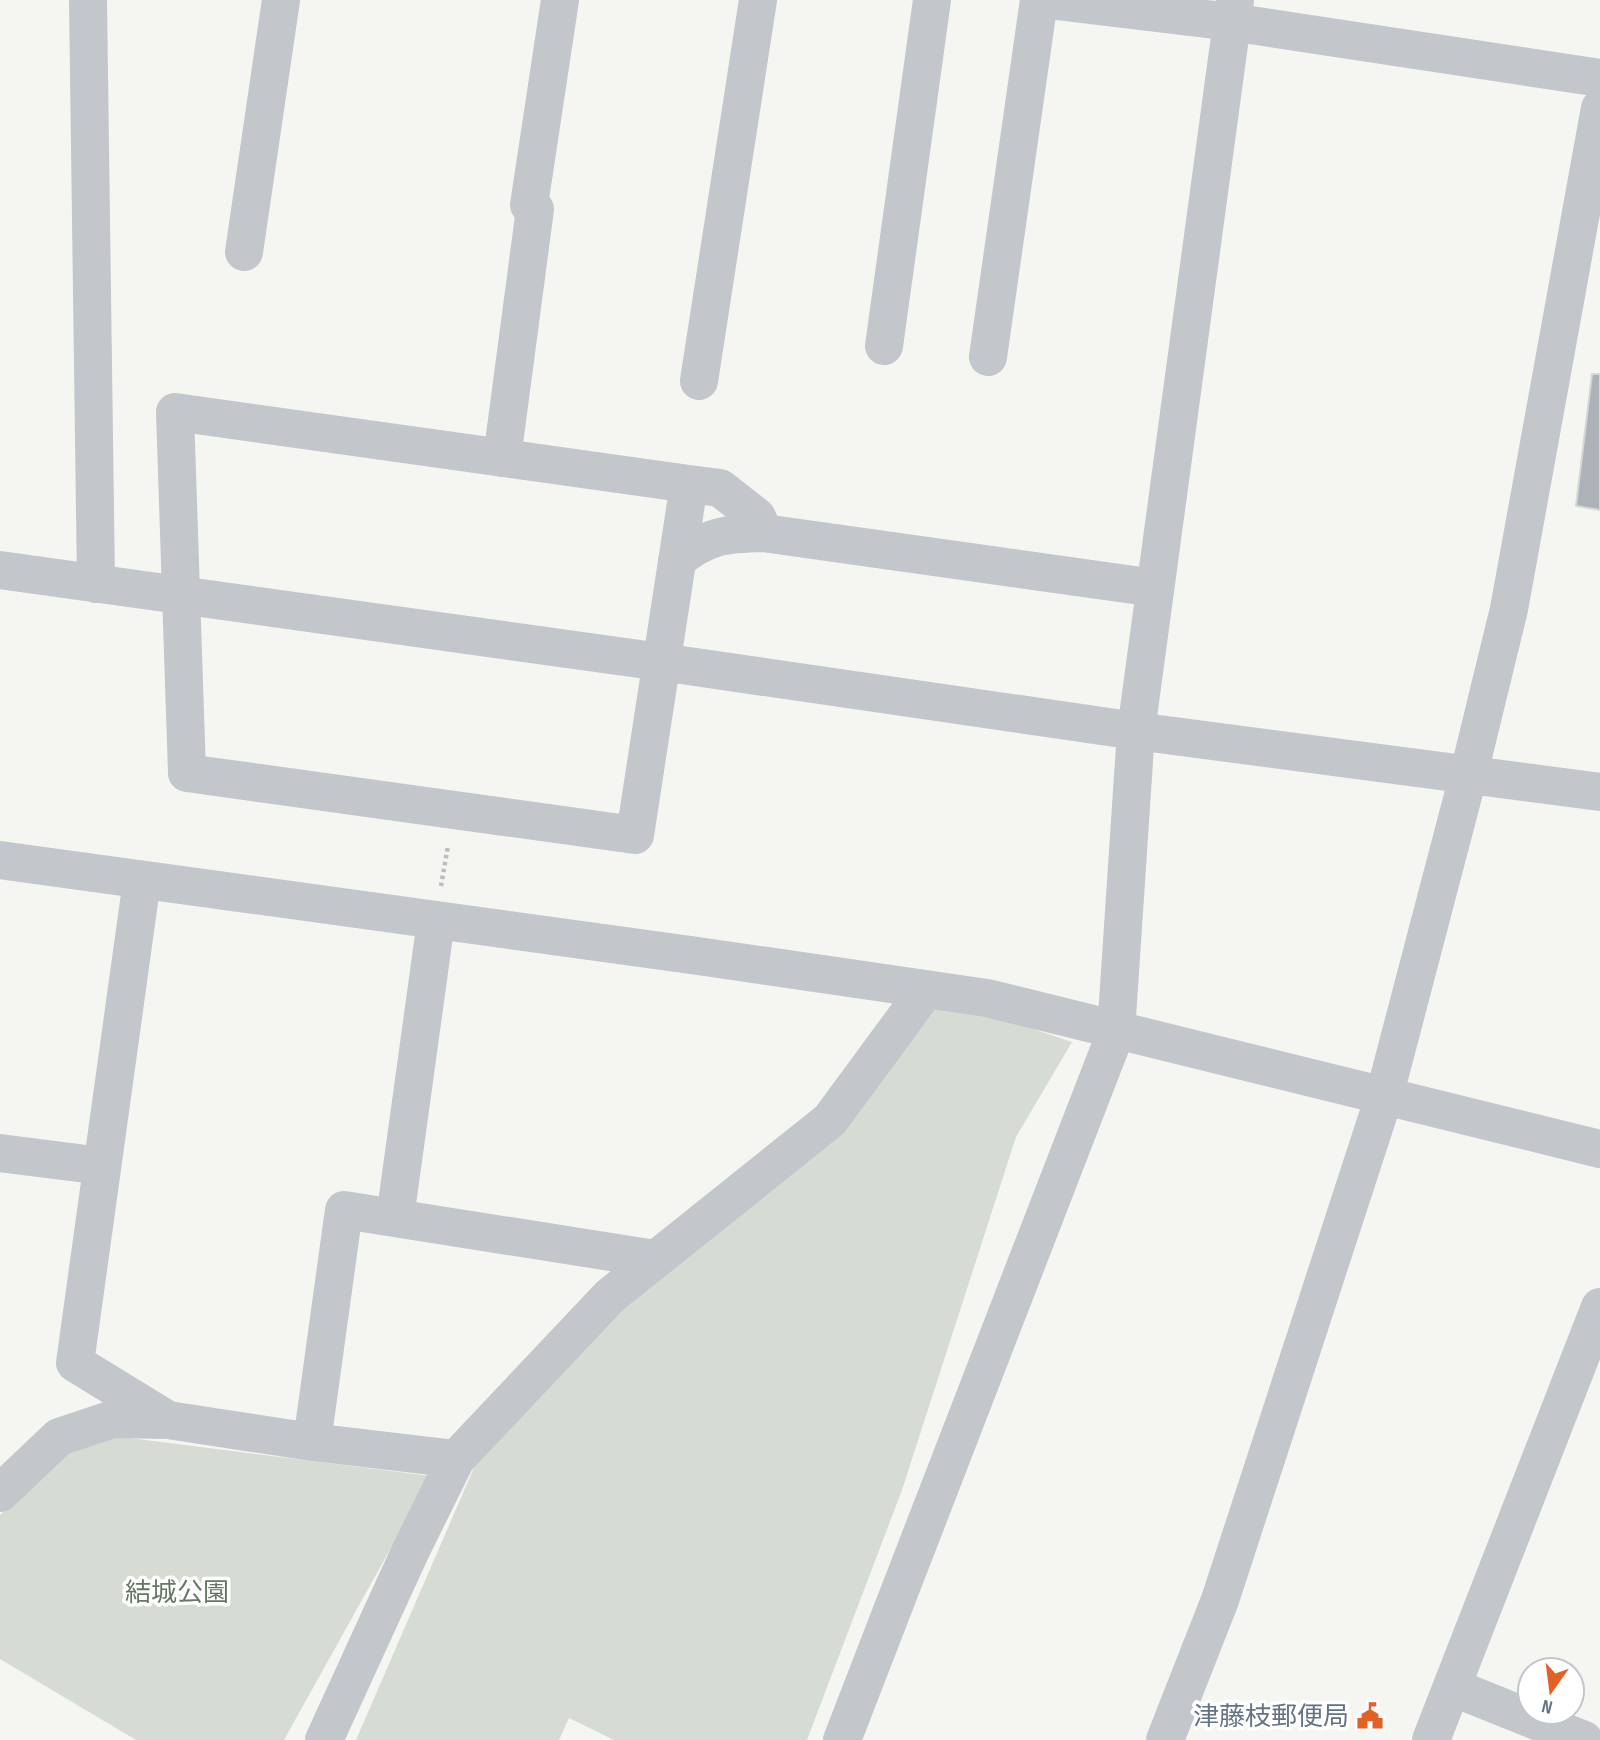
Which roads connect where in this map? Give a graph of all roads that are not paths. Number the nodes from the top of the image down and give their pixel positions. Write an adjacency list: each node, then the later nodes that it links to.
1 (88, 0): 20 (street)
2 (281, 0): 11 (street)
3 (560, 0): 15 (street)
4 (758, 0): 14 (street)
5 (932, 0): 12 (street)
6 (1039, 0): 13 (street)
7 (1048, 0): 8 (street)
8 (1233, 11): 9 (street); 21 (street)
9 (1600, 78)
10 (1600, 108): 25 (street)
11 (244, 253)
12 (884, 346)
13 (988, 357)
14 (699, 381)
15 (502, 458): 16 (street); 22 (street)
16 (689, 484): 17 (street); 18 (street)
17 (764, 533): 18 (street); 21 (street)
18 (677, 561): 23 (street)
19 (0, 570): 20 (street)
20 (96, 584): 22 (street)
21 (1155, 588): 24 (street)
22 (181, 594): 23 (street); 23 (street)
23 (661, 662): 24 (street)
24 (1136, 731): 25 (street); 31 (street)
25 (1469, 773): 26 (street); 32 (street)
26 (1600, 792)
27 (0, 860): 28 (street)
28 (142, 880): 29 (street); 35 (street)
29 (436, 921): 30 (street); 36 (street)
30 (925, 991): 31 (street); 37 (street)
31 (1116, 1032): 32 (street); 45 (street)
32 (1384, 1097): 33 (street); 46 (street)
33 (1600, 1149)
34 (0, 1153): 35 (street)
35 (102, 1166): 39 (street)
36 (395, 1218): 37 (street); 40 (street)
37 (655, 1259): 41 (street)
38 (1600, 1307): 43 (street)
39 (167, 1420): 40 (street); 42 (street)
40 (312, 1442): 41 (street)
41 (456, 1460): 44 (street)
42 (0, 1493)
43 (1452, 1687): 47 (street); 48 (street)
44 (324, 1740)
45 (842, 1740)
46 (1165, 1740)
47 (1431, 1740)
48 (1584, 1740)

